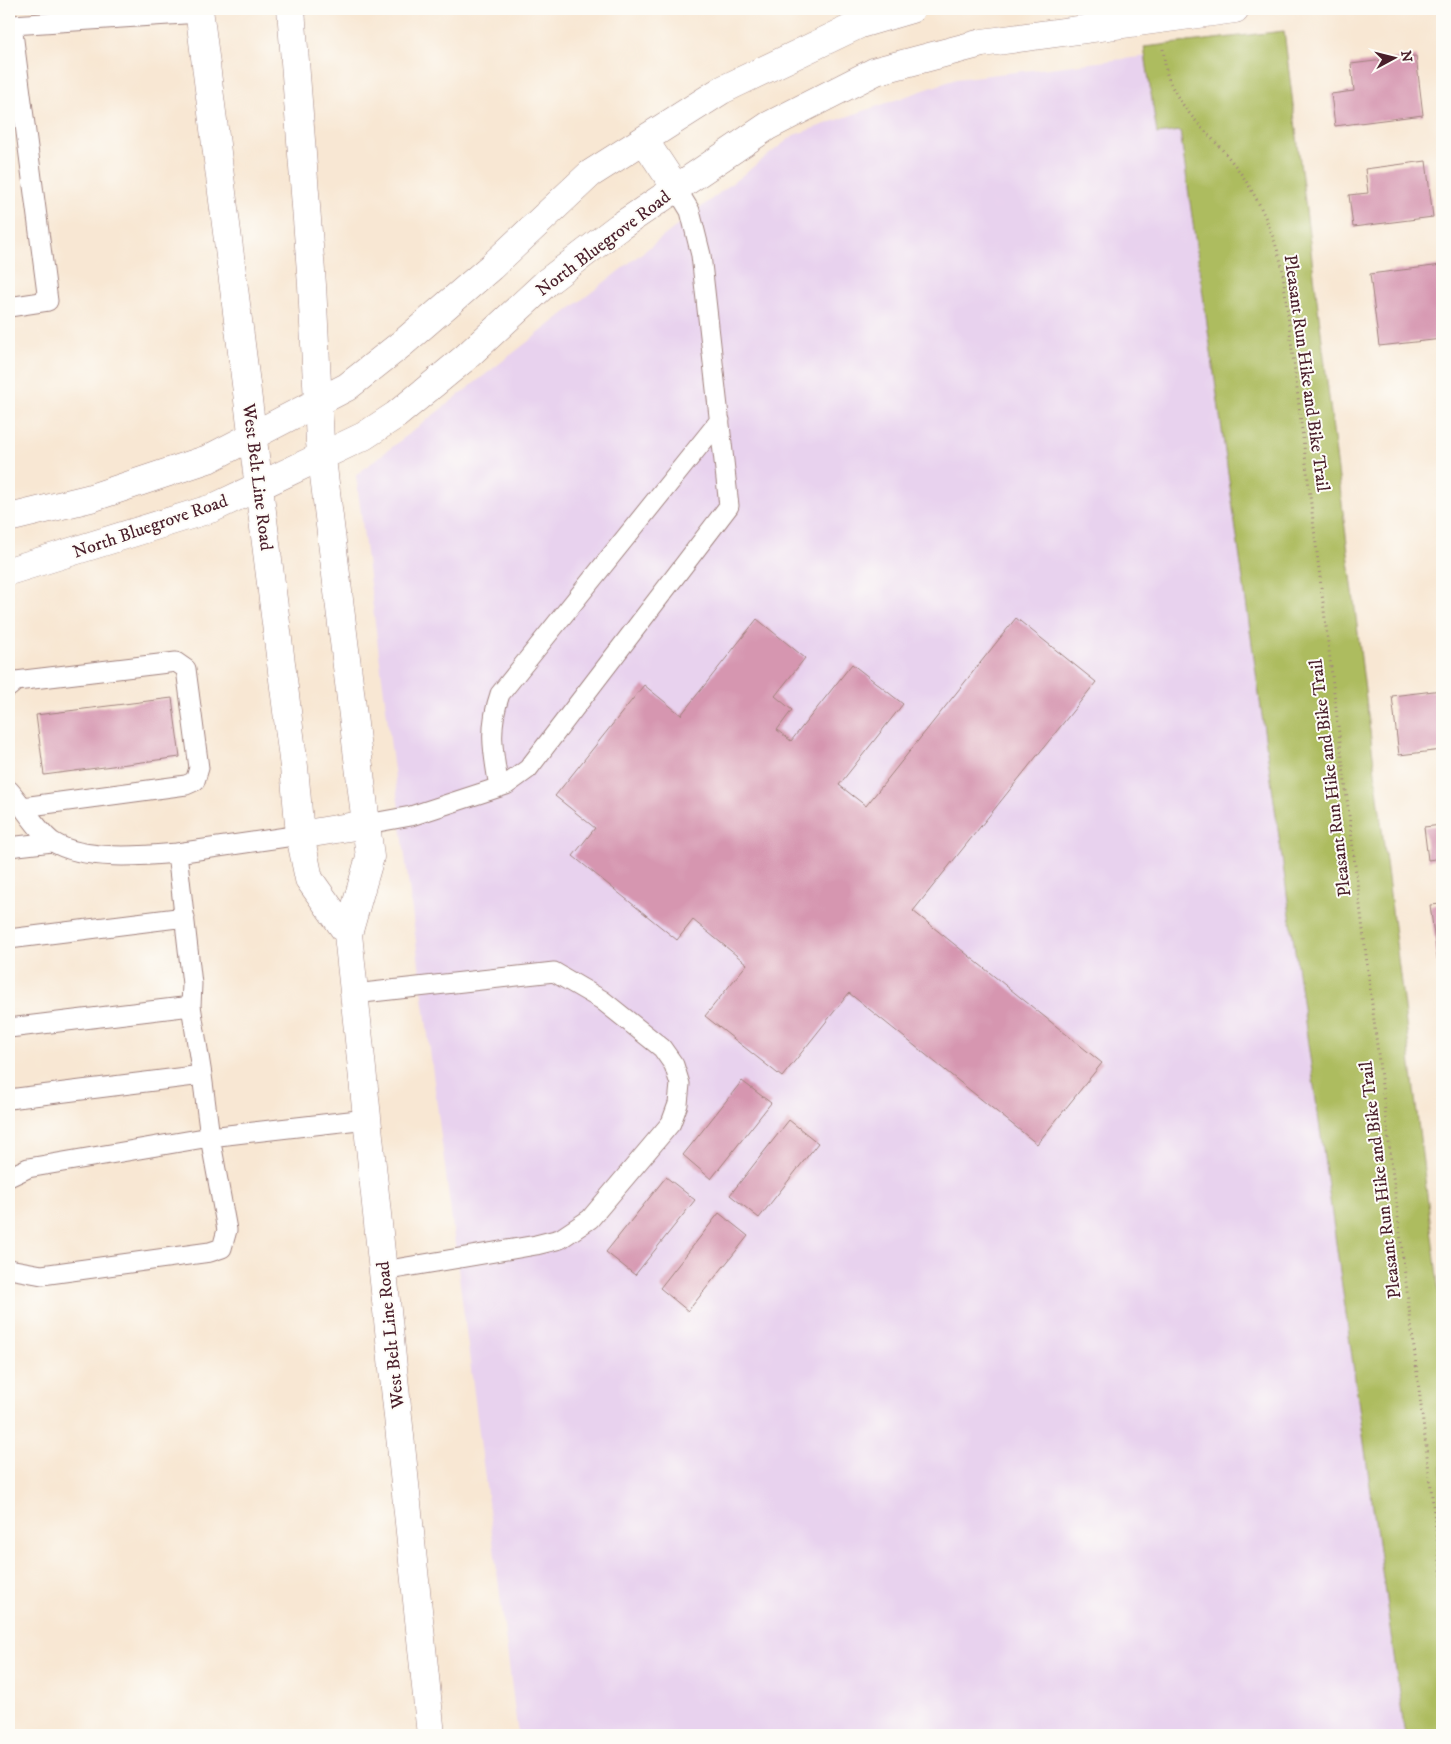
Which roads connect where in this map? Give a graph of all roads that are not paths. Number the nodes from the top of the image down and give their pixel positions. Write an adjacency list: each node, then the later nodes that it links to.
1 (291, 9): 8 (main road, West Belt Line Road)
2 (912, 9): 5 (main road)
3 (1235, 9): 6 (main road, North Bluegrove Road)
4 (200, 11): 7 (lane); 10 (main road, West Belt Line Road)
5 (644, 140): 6 (main road); 8 (main road)
6 (676, 188): 9 (lane); 11 (main road, North Bluegrove Road)
7 (9, 307)
8 (318, 402): 10 (main road); 11 (main road, West Belt Line Road)
9 (720, 420): 16 (lane); 16 (lane)
10 (253, 435): 12 (main road, West Belt Line Road); 13 (main road)
11 (322, 456): 12 (main road, North Bluegrove Road); 19 (main road, West Belt Line Road)
12 (259, 486): 14 (main road, North Bluegrove Road); 20 (main road, West Belt Line Road)
13 (9, 518)
14 (9, 571)
15 (9, 688): 18 (lane)
16 (499, 787): 19 (lane)
17 (9, 790): 18 (lane)
18 (23, 807): 21 (lane)
19 (367, 824): 20 (main road); 25 (main road, West Belt Line Road)
20 (300, 835): 23 (lane); 25 (main road, West Belt Line Road)
21 (52, 842): 22 (lane); 23 (lane)
22 (9, 848)
23 (177, 853): 24 (lane)
24 (185, 917): 26 (lane); 28 (lane)
25 (348, 934): 27 (main road, West Belt Line Road)
26 (9, 940)
27 (354, 994): 32 (main road, West Belt Line Road); 36 (lane)
28 (191, 1006): 29 (lane); 30 (lane)
29 (9, 1028)
30 (202, 1075): 31 (lane); 33 (lane)
31 (9, 1099)
32 (367, 1119): 33 (lane); 36 (main road, West Belt Line Road)
33 (210, 1137): 34 (lane); 35 (lane)
34 (9, 1177)
35 (9, 1269)
36 (383, 1271): 37 (main road, West Belt Line Road)
37 (431, 1735)

